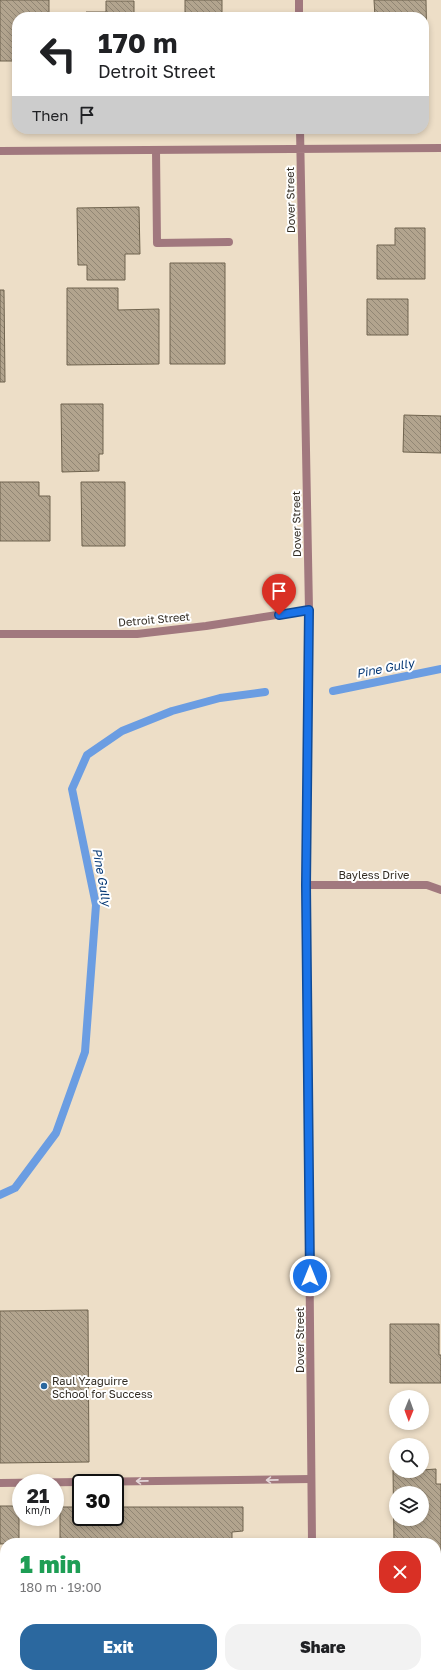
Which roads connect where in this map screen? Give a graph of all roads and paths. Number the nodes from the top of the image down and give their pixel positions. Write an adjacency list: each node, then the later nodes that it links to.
1 (299, 0): 2 (street)
2 (299, 12)
3 (300, 134): 5 (street, Dover Street)
4 (441, 148): 5 (street)
5 (300, 149): 6 (street); 9 (street, Dover Street)
6 (156, 150): 7 (street); 8 (street)
7 (0, 151)
8 (229, 242)
9 (309, 610): 10 (street, Detroit Street); 11 (street, Dover Street)
10 (0, 634)
11 (306, 885): 12 (street, Bayless Drive); 13 (street, Dover Street)
12 (441, 890)
13 (311, 1479): 14 (street, one-way to 14); 15 (street, Dover Street)
14 (0, 1483)
15 (312, 1538)

